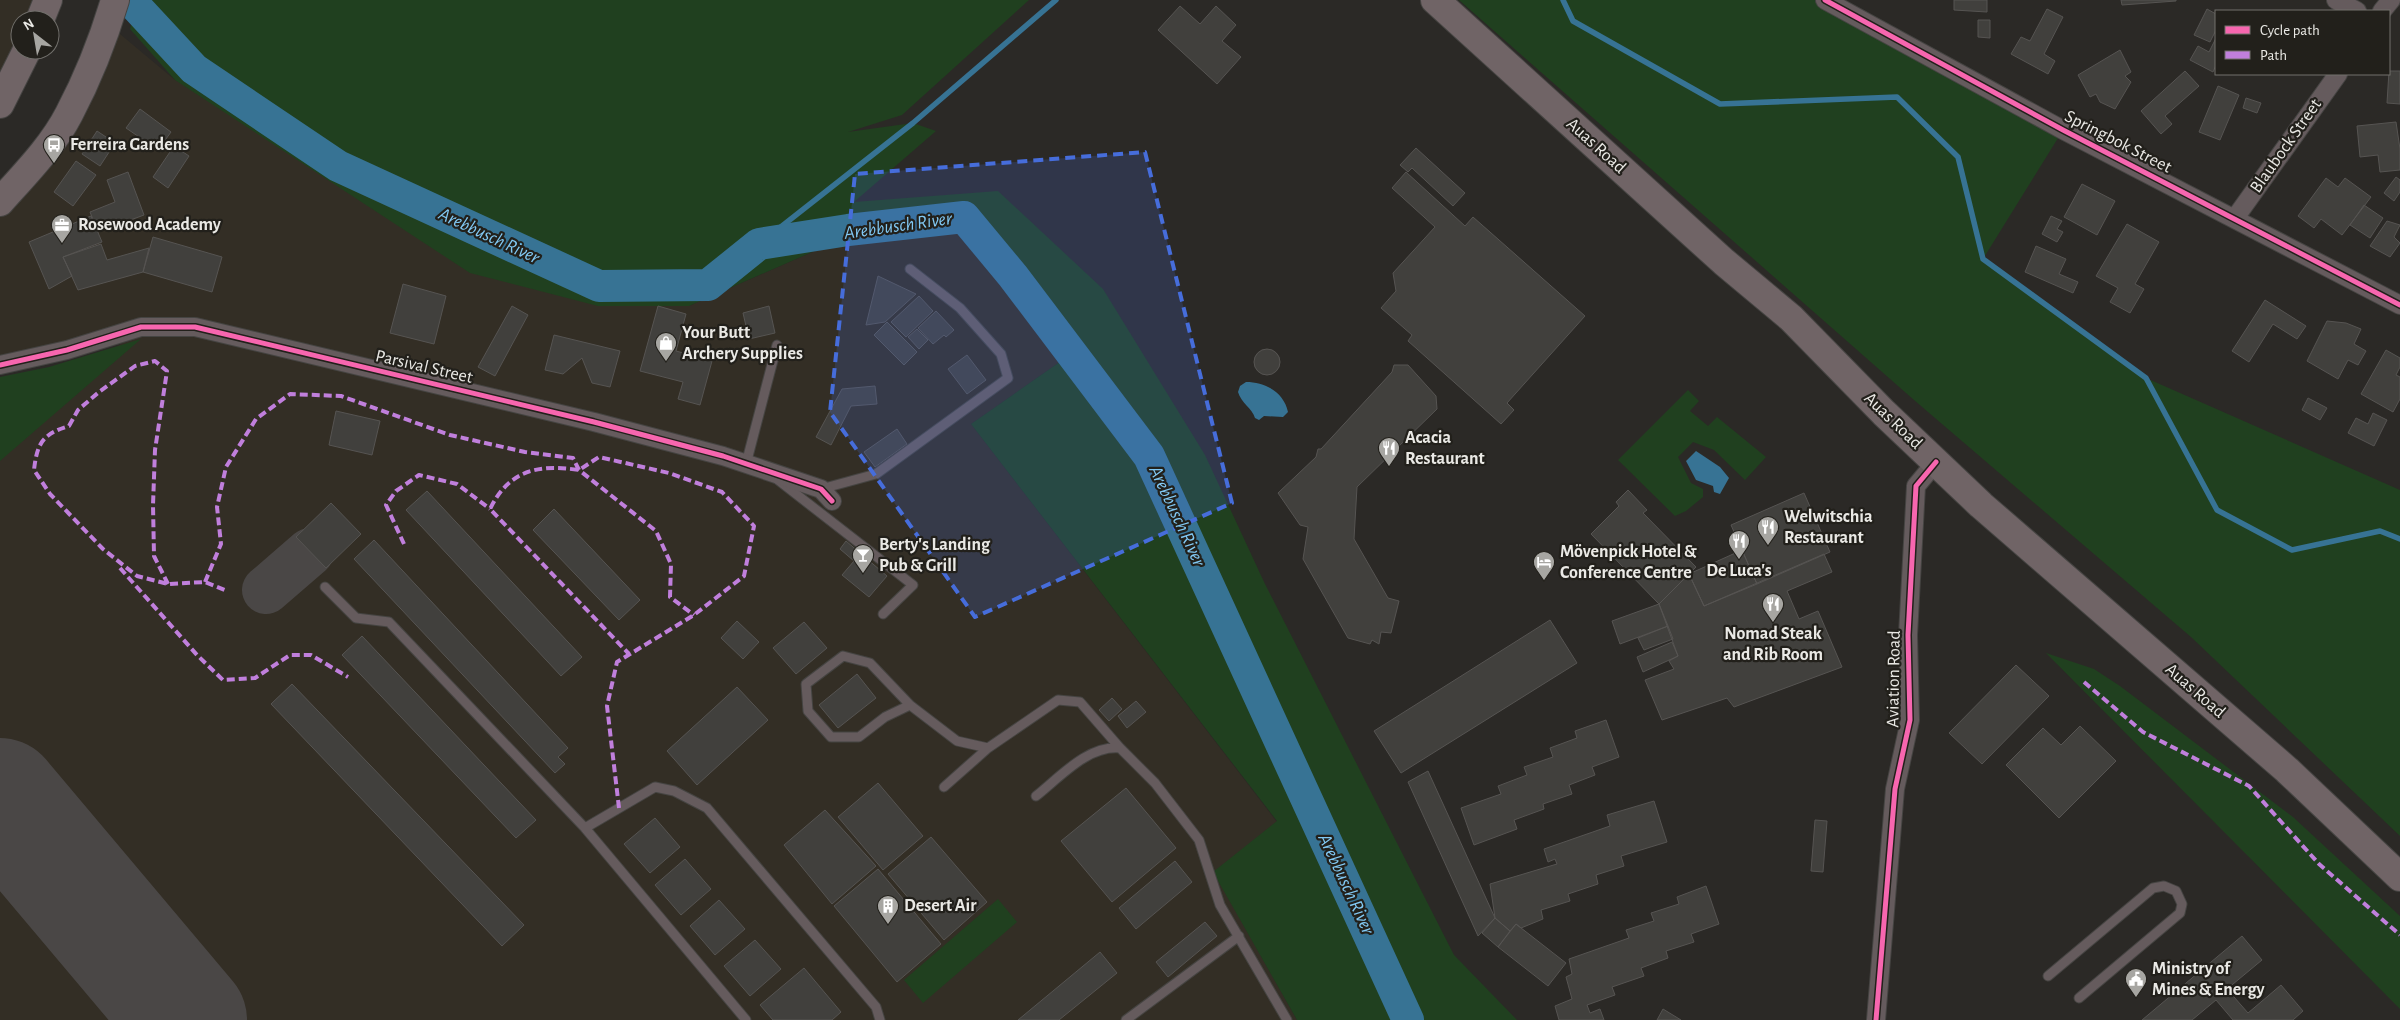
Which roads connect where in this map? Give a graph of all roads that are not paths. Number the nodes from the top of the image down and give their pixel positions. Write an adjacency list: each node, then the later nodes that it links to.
1 (1435, 0): 17 (main road, Auas Road)
2 (1825, 0): 12 (street, Springbok Street)
3 (2336, 0): 5 (street)
4 (2391, 0): 6 (street)
5 (2355, 10)
6 (2383, 10)
7 (112, 12): 11 (main road)
8 (22, 60): 10 (main road)
9 (2337, 75): 12 (street, Blaubock Street)
10 (0, 104)
11 (0, 202)
12 (2235, 218): 14 (street, Springbok Street)
13 (910, 269): 20 (lane)
14 (2400, 305)
15 (777, 345): 18 (lane)
16 (0, 365): 18 (street, Parsival Street)
17 (1936, 462): 29 (main road, Auas Road); 37 (street, Aviation Road)
18 (746, 464): 19 (street, Parsival Street)
19 (768, 472): 20 (street, Parsival Street); 22 (lane)
20 (827, 495)
21 (325, 587): 28 (lane)
22 (883, 614)
23 (910, 705): 23 (lane); 24 (lane)
24 (988, 748): 25 (lane); 26 (lane)
25 (1120, 748): 27 (lane); 30 (lane)
26 (944, 787)
27 (1036, 796)
28 (585, 828): 34 (lane); 35 (lane)
29 (2400, 877)
30 (1238, 936): 33 (lane); 36 (lane)
31 (2048, 976): 32 (lane)
32 (2079, 998)
33 (1132, 1018)
34 (746, 1020)
35 (880, 1020)
36 (1287, 1020)
37 (1876, 1020)

